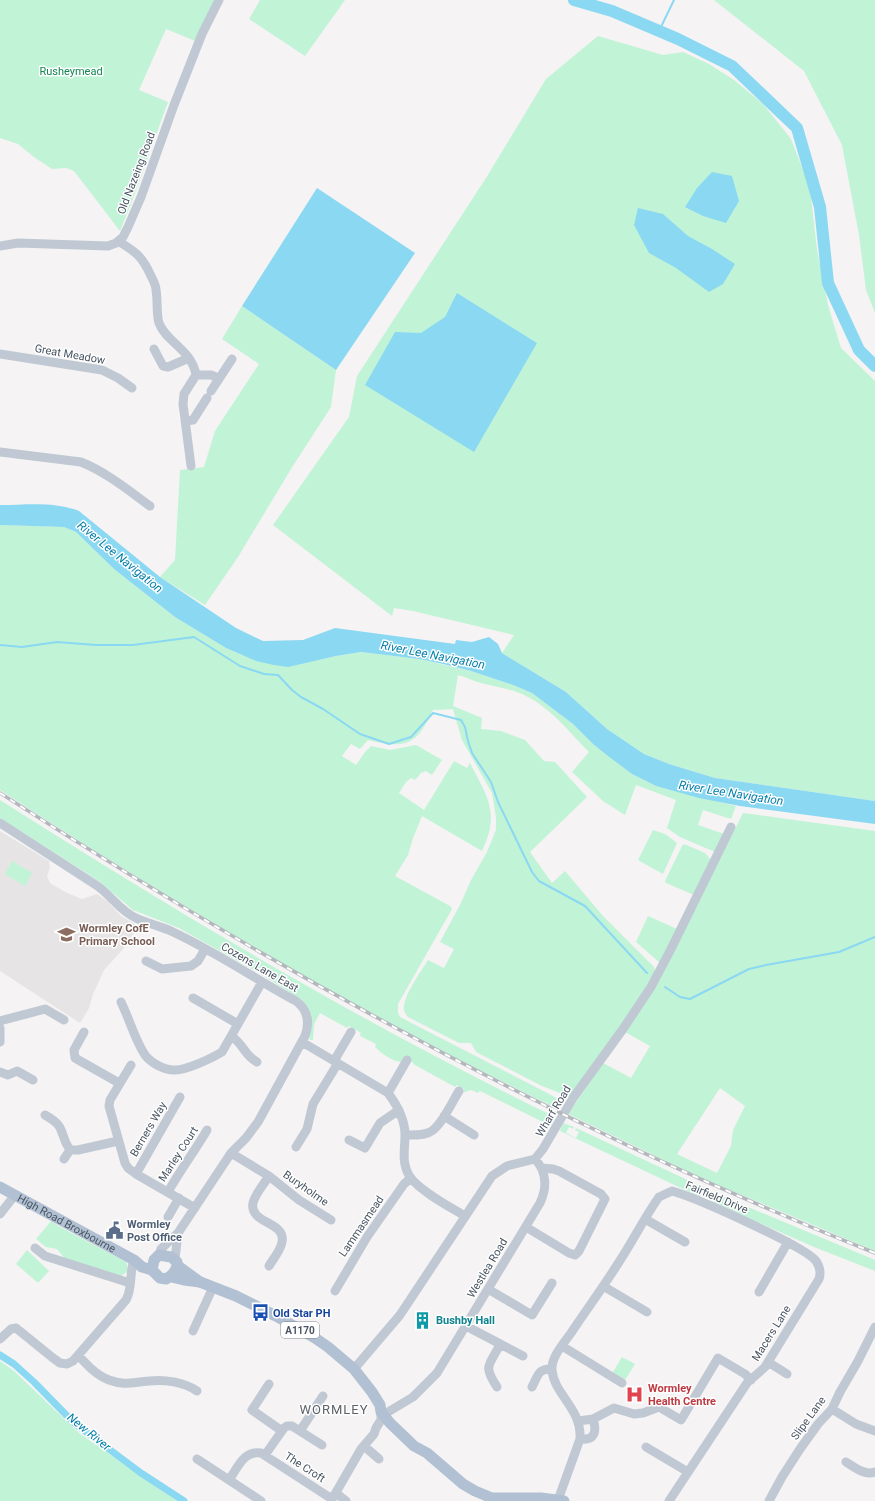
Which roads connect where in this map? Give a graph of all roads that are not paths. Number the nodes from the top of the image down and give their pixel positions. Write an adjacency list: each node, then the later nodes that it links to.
1 (219, 0): 2 (street, Old Nazeing Road)
2 (118, 241): 3 (street); 6 (street)
3 (0, 246)
4 (154, 349): 6 (street)
5 (0, 354): 10 (street, Great Meadow)
6 (189, 358): 8 (street)
7 (232, 359): 9 (street)
8 (196, 375): 9 (street); 11 (street)
9 (218, 378): 11 (street)
10 (132, 388)
11 (185, 421): 13 (street)
12 (0, 452): 14 (street)
13 (191, 466)
14 (150, 506)
15 (0, 823): 17 (street, Cozens Lane East)
16 (731, 827): 53 (street, Wharf Road)
17 (205, 949): 18 (street); 19 (street, Cozens Lane East)
18 (146, 961)
19 (262, 982): 24 (street); 30 (street, Cozens Lane East)
20 (193, 998): 24 (street)
21 (120, 1002): 28 (street)
22 (64, 1020): 23 (street)
23 (0, 1021)
24 (238, 1024): 28 (street)
25 (0, 1028): 29 (street)
26 (84, 1032): 37 (street)
27 (352, 1032): 33 (street)
28 (231, 1036): 32 (street)
29 (0, 1042)
30 (302, 1042): 33 (street); 51 (street, Cozens Lane East)
31 (407, 1060): 39 (street)
32 (257, 1062)
33 (336, 1062): 39 (street); 49 (street)
34 (131, 1064): 37 (street, Berners Way)
35 (0, 1072): 36 (street)
36 (33, 1080)
37 (119, 1084): 48 (street, Berners Way)
38 (459, 1091): 43 (street)
39 (388, 1092): 41 (street)
40 (180, 1097): 55 (street, Berners Way)
41 (399, 1110): 45 (street); 47 (street)
42 (45, 1115): 50 (street)
43 (444, 1116): 45 (street); 46 (street)
44 (207, 1130): 59 (street, Marley Court)
45 (405, 1135): 57 (street)
46 (474, 1135)
47 (349, 1140)
48 (118, 1141): 50 (street); 55 (street, Berners Way)
49 (296, 1147)
50 (70, 1150): 52 (street)
51 (231, 1153): 56 (street, Buryholme); 62 (street, Cozens Lane East)
52 (64, 1159)
53 (535, 1159): 54 (street); 64 (street)
54 (543, 1168): 68 (street, Westlea Road); 68 (street)
55 (136, 1174): 59 (street, Berners Way)
56 (269, 1176): 67 (street, Buryholme); 75 (street, Buryholme)
57 (411, 1178): 64 (street); 84 (street, Lammasmead)
58 (0, 1187): 60 (main road, High Road Broxbourne)
59 (168, 1192): 61 (street, Berners Way)
60 (15, 1195): 63 (street); 73 (main road, High Road Broxbourne)
61 (179, 1198): 62 (street, Berners Way); 65 (street)
62 (195, 1208): 69 (street, Cozens Lane East)
63 (0, 1214)
64 (465, 1216): 97 (street)
65 (168, 1217)
66 (645, 1218): 70 (street); 71 (street, Fairfield Drive); 81 (street, Fairfield Drive)
67 (331, 1220)
68 (526, 1227): 83 (street, Westlea Road)
69 (178, 1233): 73 (street, Cozens Lane East); 74 (street, Cozens Lane East)
70 (685, 1242)
71 (788, 1242): 76 (street, Fairfield Drive); 85 (street)
72 (35, 1248): 78 (street)
73 (148, 1262): 74 (main road); 77 (main road); 78 (street)
74 (176, 1262): 77 (main road); 79 (main road, A1170)
75 (269, 1266)
76 (820, 1273): 95 (street, Macers Lane)
77 (171, 1276): 79 (main road, A1170)
78 (131, 1279): 93 (street)
79 (200, 1282): 82 (main road, A1170)
80 (552, 1283): 83 (street)
81 (603, 1286): 86 (street); 92 (street, Fairfield Drive)
82 (213, 1287): 89 (street); 97 (main road, A1170)
83 (488, 1289): 87 (street, Westlea Road)
84 (335, 1291)
85 (759, 1292)
86 (647, 1312)
87 (466, 1326): 91 (street); 107 (street, Westlea Road)
88 (875, 1327): 106 (street, Slipe Lane)
89 (193, 1331)
90 (0, 1339): 93 (street)
91 (500, 1344): 94 (street); 103 (street)
92 (562, 1346): 96 (street, Fairfield Drive); 100 (street)
93 (78, 1355): 104 (street)
94 (523, 1356)
95 (768, 1362): 98 (street); 99 (street, Macers Lane)
96 (552, 1368): 102 (street); 109 (street)
97 (354, 1369): 107 (main road, A1170)
98 (787, 1374)
99 (751, 1380): 108 (street); 122 (street, Macers Lane)
100 (622, 1383)
101 (269, 1384): 110 (street)
102 (532, 1386)
103 (497, 1387)
104 (197, 1390)
105 (323, 1396): 111 (street)
106 (832, 1409): 112 (street); 130 (street, Slipe Lane)
107 (385, 1413): 113 (street); 113 (street, Westlea Road); 126 (main road)
108 (593, 1419): 109 (street); 114 (street)
109 (578, 1420): 114 (street)
110 (282, 1431): 111 (street); 118 (street)
111 (300, 1431): 115 (street)
112 (875, 1431)
113 (374, 1434): 116 (street)
114 (580, 1439): 126 (street)
115 (322, 1445)
116 (364, 1446): 120 (street); 125 (street)
117 (646, 1447): 122 (street)
118 (265, 1455): 124 (street); 125 (street, The Croft)
119 (197, 1459): 124 (street)
120 (379, 1459)
121 (846, 1462): 123 (street)
122 (688, 1472): 129 (street, Macers Lane)
123 (875, 1472)
124 (229, 1480): 127 (street)
125 (333, 1498): 128 (street, The Croft)
126 (561, 1500)
127 (261, 1501)
128 (346, 1501)
129 (669, 1501)
130 (769, 1501)

